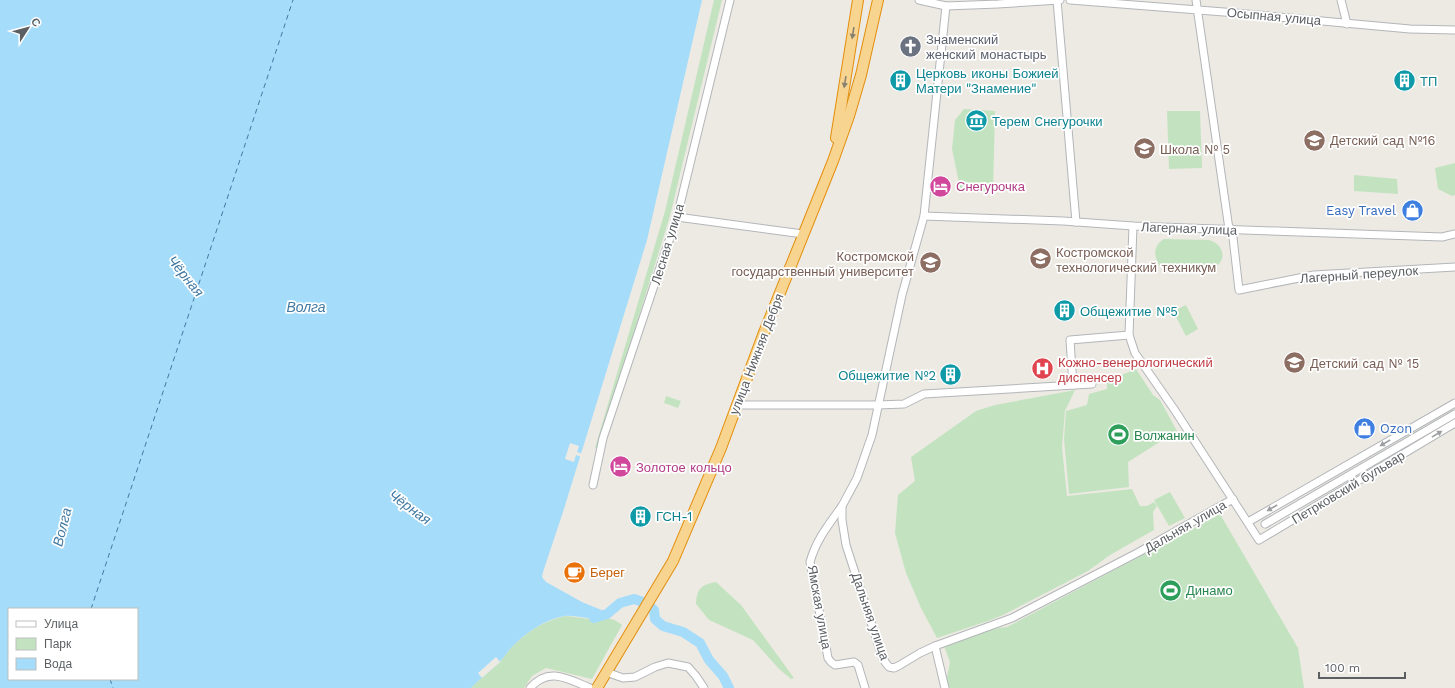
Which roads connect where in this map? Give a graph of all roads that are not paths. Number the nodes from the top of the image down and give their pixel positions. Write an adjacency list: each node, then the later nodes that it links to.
1 (730, 0): 15 (street, Лесная улица)
2 (858, 0): 13 (highway, one-way to 13)
3 (878, 0): 13 (highway, улица Нижняя Дебря)
4 (919, 0): 9 (street)
5 (1058, 0): 9 (street); 16 (street)
6 (1070, 0): 10 (street, Осыпная улица)
7 (1196, 0): 10 (street)
8 (1341, 0): 11 (street)
9 (946, 6): 14 (street)
10 (1197, 10): 11 (street, Осыпная улица); 18 (street)
11 (1347, 24): 12 (street, Осыпная улица)
12 (1455, 30)
13 (833, 161): 19 (highway, улица Нижняя Дебря)
14 (924, 216): 16 (street, Лагерная улица); 27 (street)
15 (677, 217): 19 (street); 30 (street, Лесная улица)
16 (1076, 222): 17 (street, Лагерная улица)
17 (1133, 226): 18 (street, Лагерная улица); 22 (street, Петрковский бульвар)
18 (1230, 229): 20 (street, Лагерная улица); 21 (street, Лагерный переулок)
19 (803, 234): 26 (highway, улица Нижняя Дебря)
20 (1455, 234)
21 (1455, 267)
22 (1129, 335): 24 (street); 31 (street, Петрковский бульвар)
23 (1092, 384): 24 (street)
24 (1073, 385): 27 (street)
25 (1455, 403): 33 (street, Петрковский бульвар, one-way to 33)
26 (736, 404): 27 (street); 36 (highway, улица Нижняя Дебря)
27 (878, 405): 32 (street)
28 (1455, 414): 34 (street)
29 (1455, 423): 33 (street, Петрковский бульвар, one-way to 29)
30 (593, 485)
31 (1233, 499): 33 (street, Петрковский бульвар); 35 (street, Дальняя улица)
32 (842, 506): 35 (street, Дальняя улица); 41 (street, Ямская улица)
33 (1248, 522)
34 (1265, 524)
35 (935, 646): 42 (street)
36 (606, 672): 39 (highway, улица Нижняя Дебря); 40 (street)
37 (530, 688): 38 (street)
38 (590, 688)
39 (596, 688)
40 (704, 688)
41 (865, 688)
42 (945, 688)

